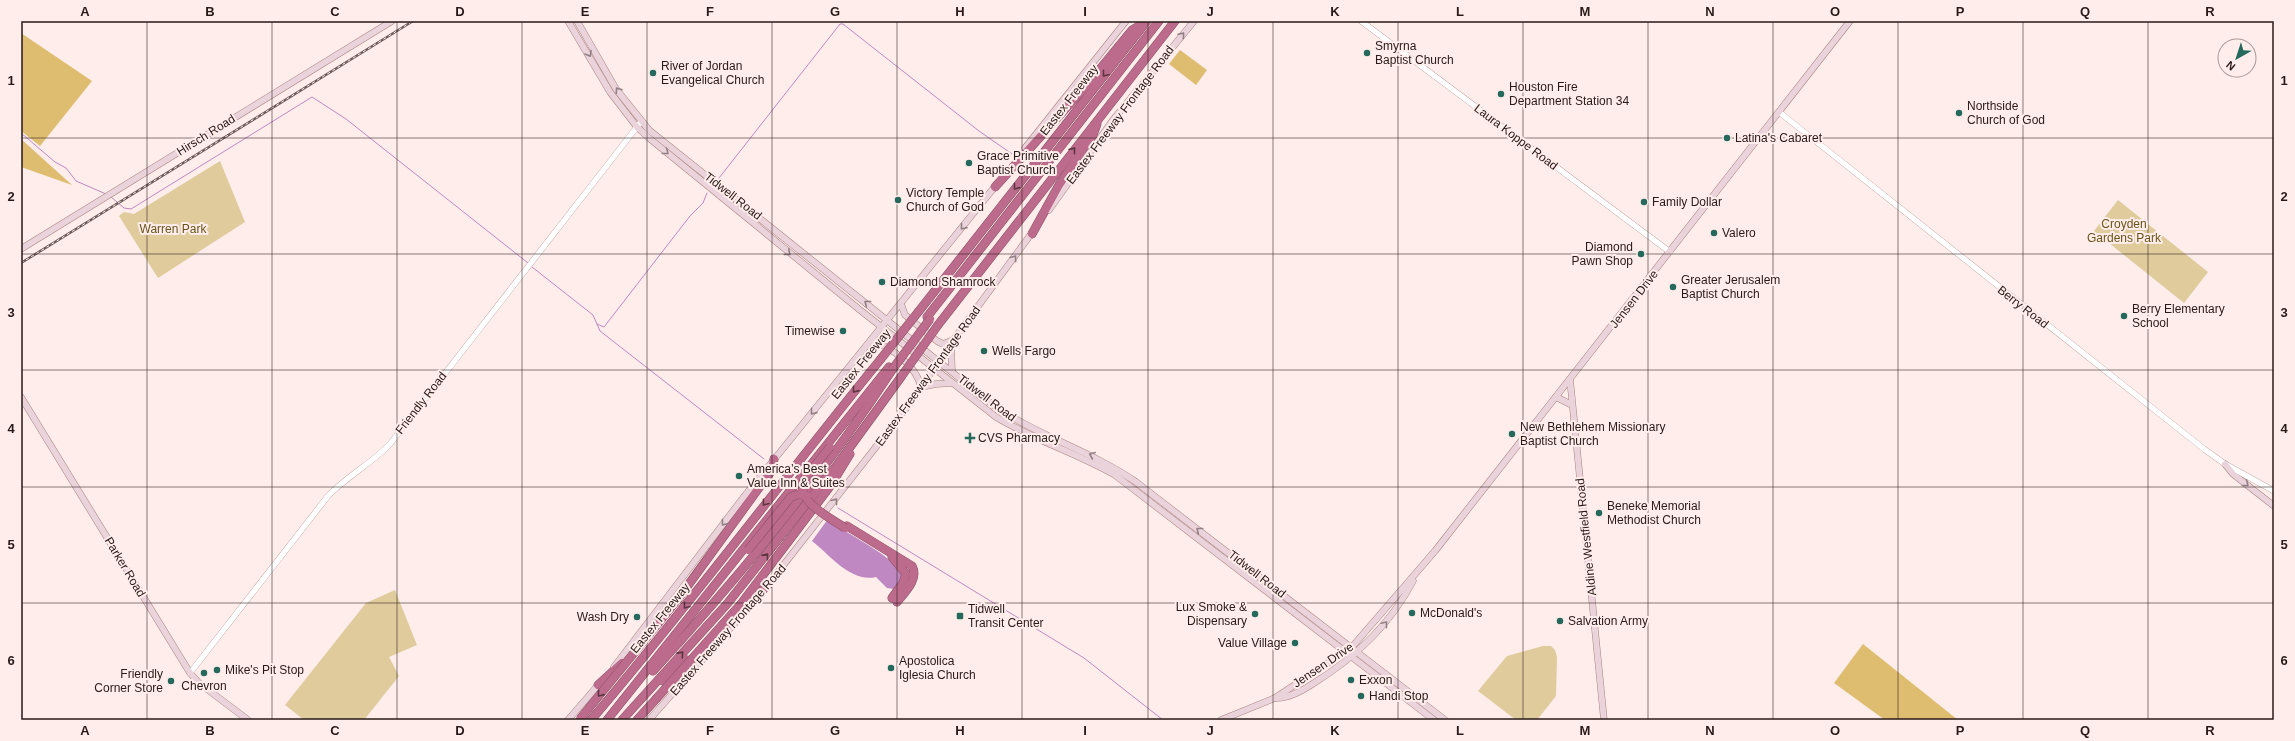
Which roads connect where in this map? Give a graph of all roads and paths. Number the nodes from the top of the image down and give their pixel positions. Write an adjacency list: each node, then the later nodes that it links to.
1 (392, 21): 21 (main road, Hirsch Road)
2 (568, 21): 11 (main road, Tidwell Road, one-way to 11)
3 (577, 21): 11 (main road, Tidwell Road)
4 (1126, 21): 17 (main road)
5 (1147, 21): 17 (highway); 53 (highway, Eastex Freeway, one-way to 53, bridge)
6 (1159, 21): 29 (highway, bridge)
7 (1175, 21): 13 (highway)
8 (1194, 21): 19 (main road, Eastex Freeway Frontage Road, one-way to 8)
9 (1361, 21): 22 (street, Laura Koppe Road)
10 (1850, 21): 12 (main road, Jensen Drive)
11 (601, 69): 14 (main road, Tidwell Road, one-way to 11); 15 (main road, Tidwell Road)
12 (1779, 112): 22 (main road, Jensen Drive); 40 (street, Berry Road)
13 (1100, 117): 19 (highway); 38 (highway, one-way to 13, bridge)
14 (641, 121): 15 (street, Friendly Road); 16 (main road, Tidwell Road)
15 (637, 127): 16 (main road, Tidwell Road, one-way to 16); 59 (street, Friendly Road)
16 (689, 167): 18 (main road, Tidwell Road); 20 (main road, Tidwell Road)
17 (995, 187): 23 (main road, one-way to 23)
18 (782, 234): 20 (main road); 24 (main road, Tidwell Road, one-way to 18)
19 (1032, 234): 27 (main road, Eastex Freeway Frontage Road, one-way to 19)
20 (776, 243): 25 (main road, Tidwell Road, one-way to 25)
21 (21, 249)
22 (1670, 252): 32 (main road, Jensen Drive)
23 (901, 304): 24 (main road); 27 (main road)
24 (888, 320): 25 (main road); 28 (main road, Tidwell Road)
25 (882, 328): 26 (main road); 30 (main road, Tidwell Road)
26 (871, 340): 34 (main road); 39 (main road, one-way to 39)
27 (953, 342): 28 (main road, Eastex Freeway Frontage Road); 31 (main road)
28 (940, 361): 30 (main road, Eastex Freeway Frontage Road); 31 (main road, Tidwell Road)
29 (890, 369): 42 (highway, bridge); 60 (highway); 61 (highway)
30 (934, 369): 33 (main road, Tidwell Road); 34 (main road, Eastex Freeway Frontage Road)
31 (952, 371): 44 (main road, Tidwell Road, one-way to 31)
32 (1570, 379): 36 (main road, Jensen Drive); 37 (main road, Aldine Westfield Road)
33 (952, 383): 34 (main road); 45 (main road, Tidwell Road)
34 (921, 387): 51 (main road, Eastex Freeway Frontage Road, one-way to 34)
35 (21, 397): 59 (main road, Parker Road)
36 (1556, 397): 37 (main road); 49 (main road, Jensen Drive)
37 (1572, 405): 76 (main road, Aldine Westfield Road)
38 (856, 440): 64 (highway, one-way to 38); 71 (highway, bridge)
39 (774, 459): 62 (main road, one-way to 62); 67 (highway, one-way to 67, bridge)
40 (2225, 464): 41 (street, Berry Road); 43 (main road, one-way to 43)
41 (2274, 490)
42 (807, 498): 48 (highway, bridge); 52 (highway)
43 (2273, 503)
44 (1180, 515): 45 (main road); 46 (main road, Tidwell Road, one-way to 44)
45 (1176, 521): 47 (main road, Tidwell Road)
46 (1219, 545): 47 (main road); 50 (main road, Tidwell Road)
47 (1214, 550): 50 (main road, Tidwell Road)
48 (749, 551): 60 (highway); 61 (highway)
49 (1416, 575): 55 (main road, Jensen Drive); 57 (main road, Jensen Drive, one-way to 49)
50 (1253, 576): 54 (main road, Tidwell Road)
51 (769, 584): 64 (highway); 72 (main road, Eastex Freeway Frontage Road)
52 (894, 600)
53 (674, 621): 62 (highway); 68 (highway, Eastex Freeway)
54 (1313, 622): 55 (main road, Tidwell Road); 56 (main road, Tidwell Road)
55 (1352, 647): 56 (main road, Jensen Drive); 57 (main road, Tidwell Road)
56 (1346, 651): 58 (main road, Tidwell Road); 63 (main road, Jensen Drive)
57 (1358, 652): 58 (main road, Jensen Drive); 75 (main road, Tidwell Road)
58 (1352, 656): 63 (main road, Jensen Drive); 74 (main road, Tidwell Road)
59 (190, 673): 65 (main road, Parker Road)
60 (650, 674): 69 (highway)
61 (640, 681): 69 (highway)
62 (598, 685): 66 (main road)
63 (1275, 698): 73 (main road, Jensen Drive)
64 (636, 704): 70 (highway)
65 (248, 720)
66 (568, 720)
67 (580, 720)
68 (591, 720)
69 (607, 720)
70 (622, 720)
71 (637, 720)
72 (649, 720)
73 (1221, 720)
74 (1434, 720)
75 (1445, 720)
76 (1604, 720)

